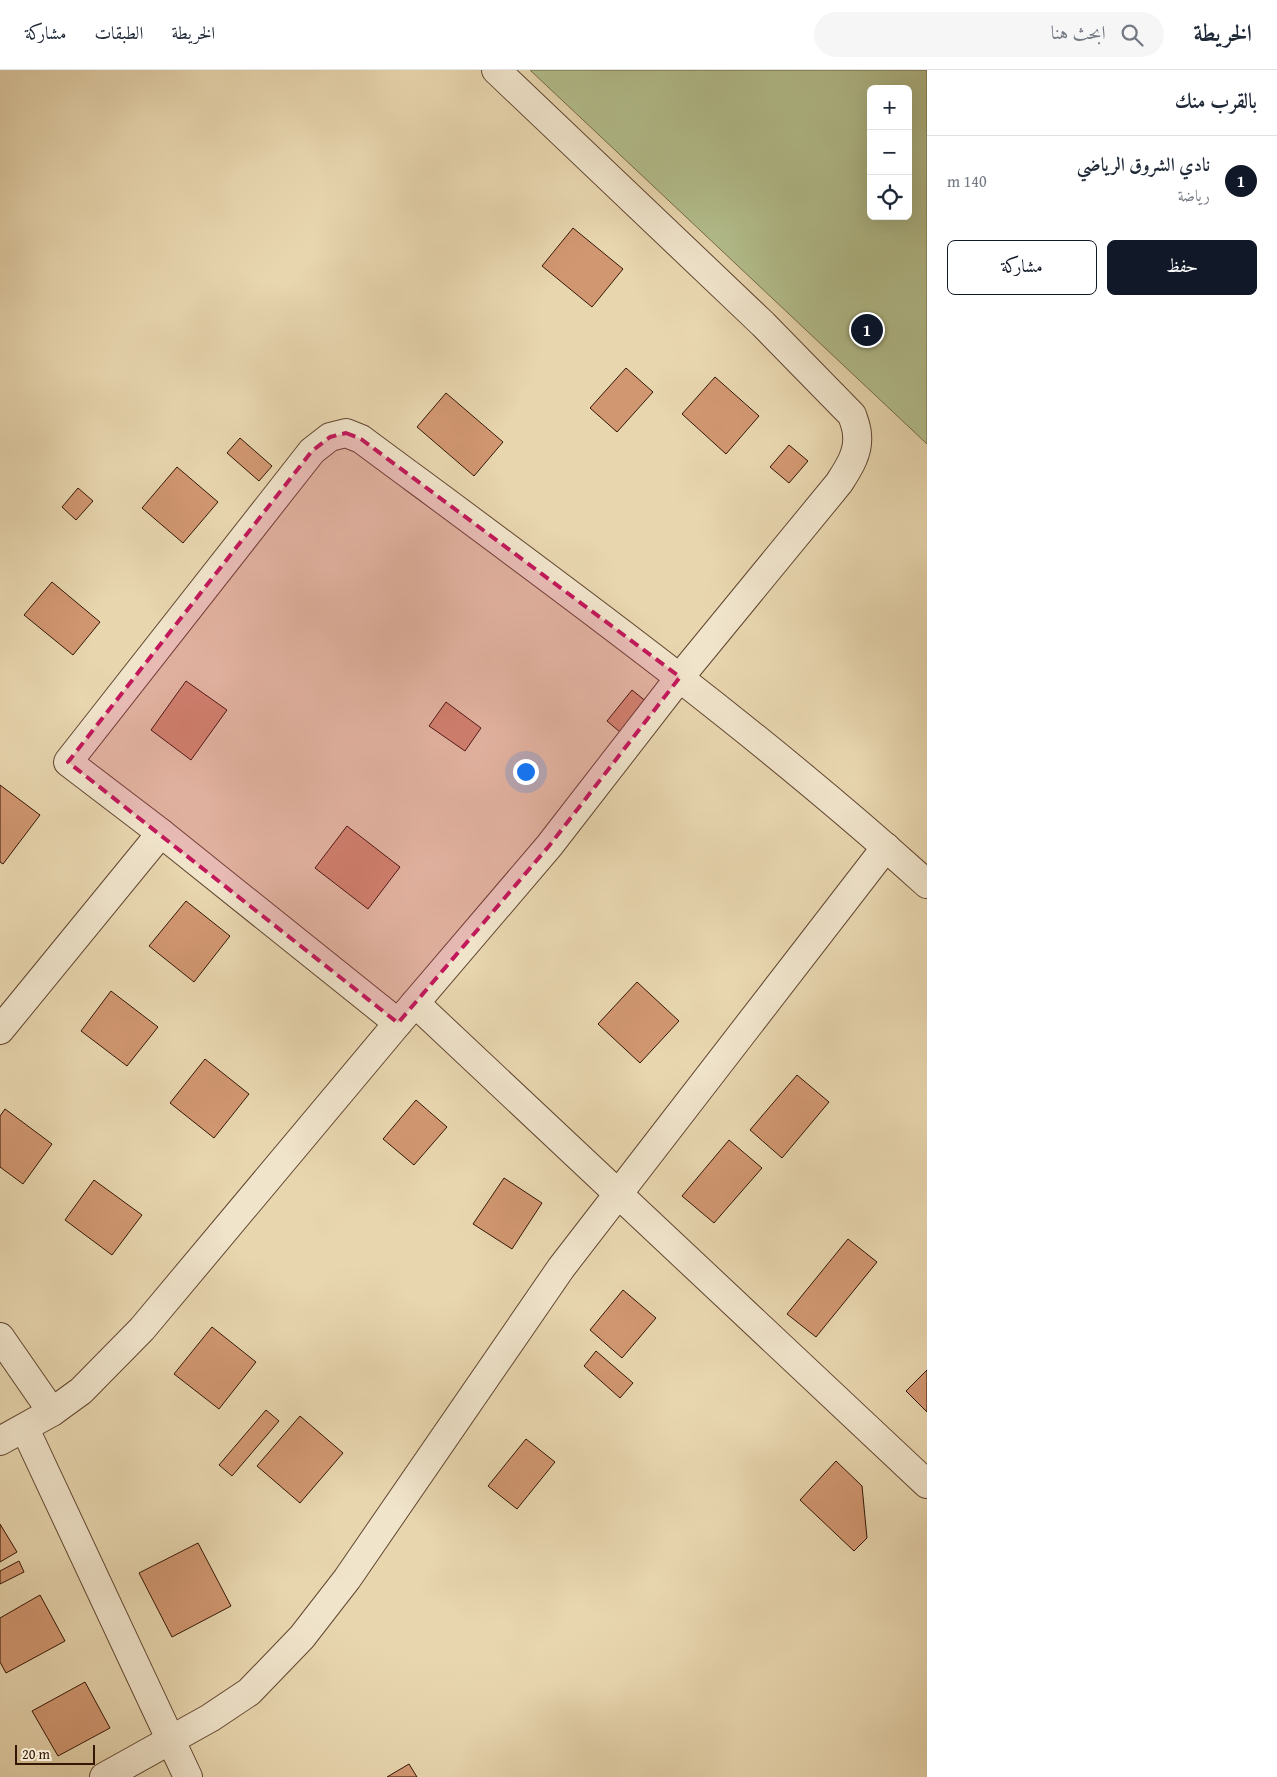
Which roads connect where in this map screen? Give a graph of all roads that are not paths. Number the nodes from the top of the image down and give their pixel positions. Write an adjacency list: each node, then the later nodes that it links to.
1 (496, 70): 2 (street)
2 (680, 677): 3 (street); 4 (street); 6 (street)
3 (161, 833): 7 (street); 8 (street)
4 (886, 847): 5 (street); 9 (street)
5 (927, 884)
6 (415, 1003): 7 (street); 9 (street)
7 (398, 1023): 11 (street)
8 (0, 1030)
9 (618, 1194): 14 (street); 15 (street)
10 (0, 1337): 11 (street)
11 (52, 1412): 12 (street)
12 (24, 1429): 13 (street); 15 (street)
13 (0, 1441)
14 (927, 1484)
15 (171, 1741): 16 (street); 17 (street)
16 (104, 1777)
17 (188, 1777)

